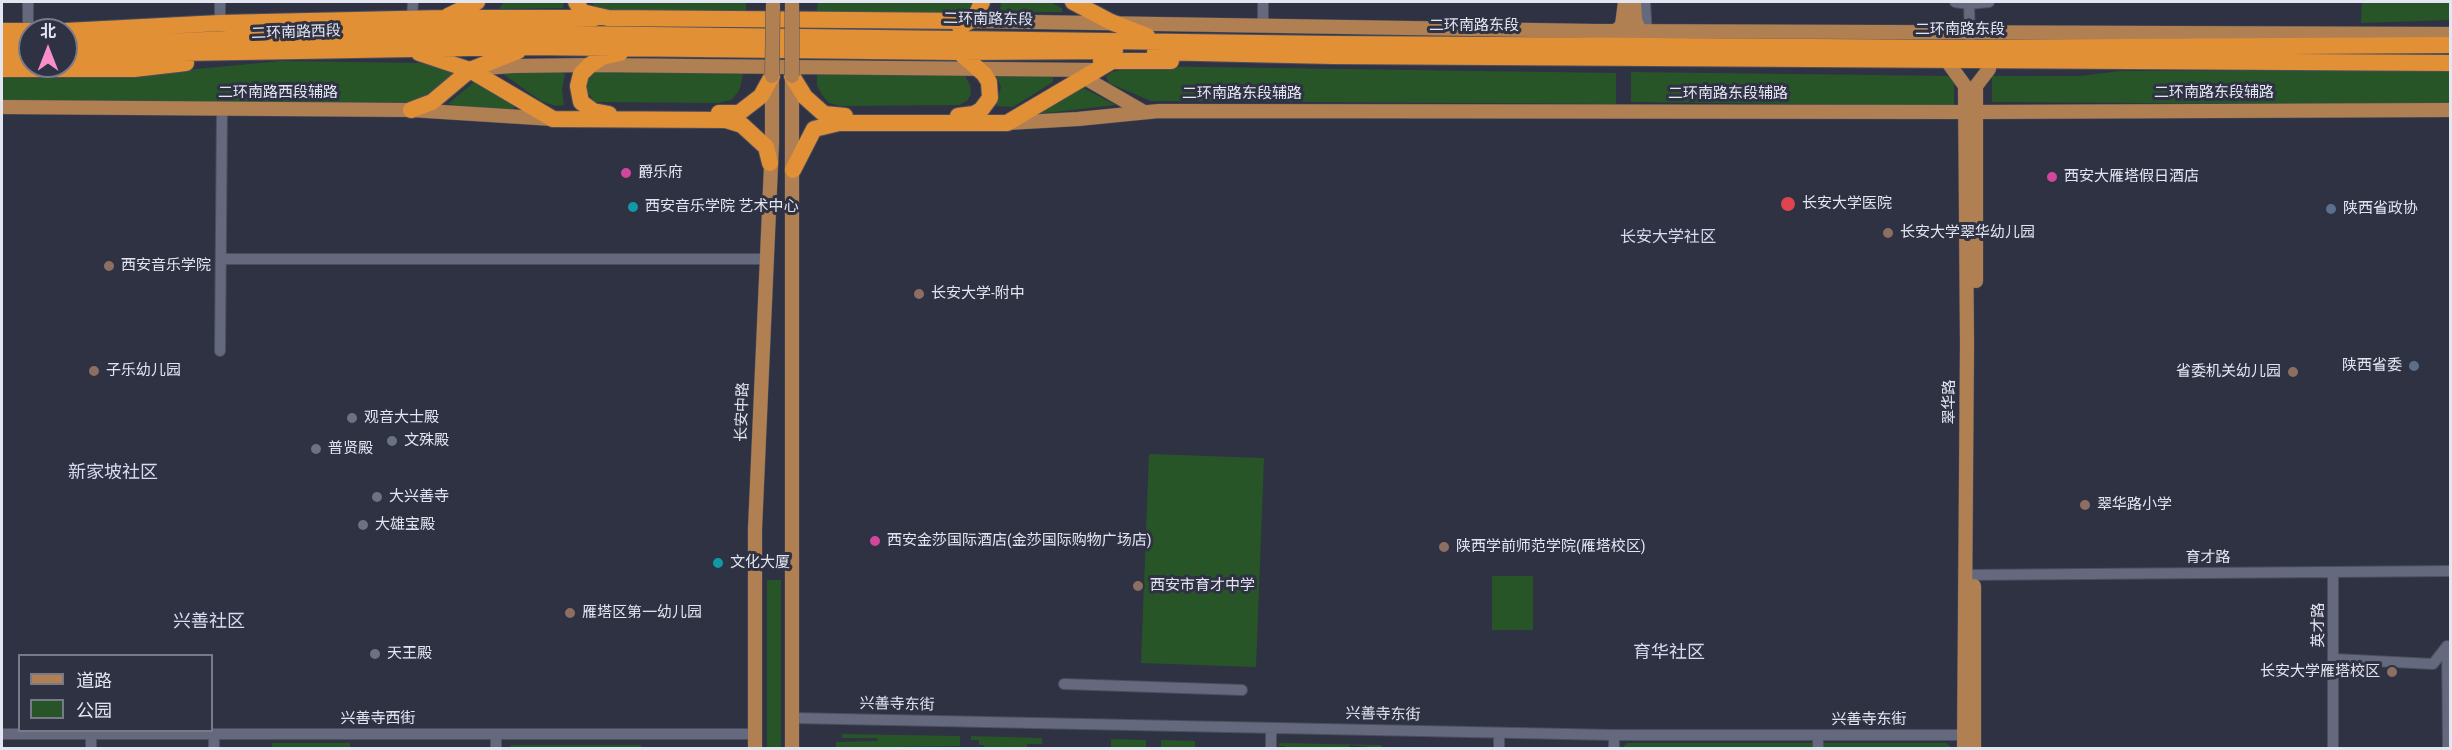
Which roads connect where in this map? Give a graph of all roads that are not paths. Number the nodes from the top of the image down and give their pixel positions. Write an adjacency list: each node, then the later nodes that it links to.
1 (28, 2): 17 (street)
2 (220, 2): 22 (street)
3 (477, 2): 18 (highway)
4 (576, 2): 19 (highway)
5 (773, 2): 62 (main road, 长安中路, bridge)
6 (793, 2): 63 (main road, bridge)
7 (982, 2): 20 (highway)
8 (1073, 2): 21 (highway)
9 (1263, 2): 23 (street)
10 (1625, 2): 25 (main road)
11 (1634, 2): 33 (main road)
12 (1645, 2): 33 (street)
13 (1955, 2): 15 (street)
14 (1989, 2): 15 (street)
15 (1969, 4): 36 (street)
16 (413, 10): 18 (highway); 22 (highway)
17 (28, 18)
18 (444, 18): 19 (highway); 27 (highway)
19 (608, 18): 20 (highway)
20 (970, 21): 21 (main road); 34 (highway)
21 (1111, 22): 23 (main road); 37 (highway)
22 (220, 24): 28 (highway)
23 (1263, 25): 25 (main road)
24 (2, 31): 26 (highway)
25 (1617, 31): 33 (main road); 39 (main road)
26 (18, 33)
27 (497, 33): 31 (highway, 二环南路西段); 34 (highway, 二环南路东段)
28 (78, 34)
29 (2451, 34): 36 (main road)
30 (78, 35): 31 (highway)
31 (313, 35): 42 (highway, 二环南路西段)
32 (78, 36): 42 (highway, 二环南路西段)
33 (1644, 36): 36 (highway, 二环南路东段); 39 (highway, 二环南路东段)
34 (934, 38): 37 (highway, 二环南路东段)
35 (18, 39): 38 (highway)
36 (1970, 40): 40 (highway, 二环南路东段)
37 (1165, 41): 39 (highway, 二环南路东段)
38 (2, 44)
39 (1591, 45)
40 (2451, 45)
41 (527, 47): 43 (highway, 二环南路西段); 44 (highway, 二环南路东段); 60 (highway)
42 (163, 48): 45 (highway, 二环南路西段); 47 (highway, 二环南路西段)
43 (404, 48): 45 (highway, 二环南路西段); 60 (highway)
44 (641, 48): 48 (highway, 二环南路东段); 55 (highway)
45 (273, 52): 58 (highway)
46 (1204, 53): 48 (highway, 二环南路东段); 52 (highway); 56 (highway, 二环南路东段)
47 (78, 54)
48 (962, 54): 51 (highway); 57 (highway)
49 (18, 55): 50 (highway)
50 (2, 56)
51 (1112, 61): 52 (highway); 61 (highway)
52 (1167, 61): 56 (highway)
53 (2113, 61): 54 (highway, 二环南路东段); 56 (highway, 二环南路东段); 59 (highway)
54 (2451, 63)
55 (590, 65): 57 (main road); 60 (main road); 62 (highway)
56 (1950, 65): 59 (highway); 69 (main road, 翠华路)
57 (980, 68): 61 (main road); 63 (highway)
58 (2, 69)
59 (1989, 69): 69 (main road, 翠华路)
60 (470, 70): 66 (highway); 70 (highway)
61 (1082, 72): 68 (main road); 71 (highway)
62 (772, 76): 72 (main road, 长安中路)
63 (792, 76): 73 (main road)
64 (2, 107): 65 (main road, 二环南路西段辅路)
65 (222, 109): 66 (main road, 二环南路西段辅路); 74 (street)
66 (411, 110): 70 (main road, 二环南路西段辅路)
67 (2451, 110): 69 (main road, 二环南路东段辅路)
68 (1144, 112): 69 (main road, 二环南路东段辅路); 71 (main road, 二环南路东段辅路)
69 (1970, 112): 79 (main road, 翠华路)
70 (553, 119): 72 (highway)
71 (1007, 123): 73 (highway)
72 (770, 163): 75 (main road, 长安中路)
73 (794, 170): 84 (main road)
74 (221, 259): 75 (street); 76 (street)
75 (766, 259): 91 (main road, 长安中路)
76 (220, 351)
77 (2451, 571): 78 (street, 育才路)
78 (2333, 573): 79 (street, 育才路); 81 (street, 英才路)
79 (1970, 575): 94 (main road, 翠华路)
80 (2449, 646): 81 (street); 105 (street)
81 (2334, 659): 104 (street, 英才路)
82 (1064, 684): 83 (street)
83 (1242, 690)
84 (792, 718): 85 (street, 兴善寺东街); 99 (main road)
85 (1271, 728): 86 (street, 兴善寺东街); 100 (street)
86 (1499, 733): 92 (street, 兴善寺东街); 101 (street)
87 (2, 734): 88 (street, 兴善寺西街)
88 (91, 734): 89 (street, 兴善寺西街); 95 (street)
89 (214, 734): 90 (street, 兴善寺西街); 96 (street)
90 (496, 734): 91 (street, 兴善寺西街); 97 (street)
91 (755, 734): 98 (main road, 长安中路)
92 (1614, 735): 93 (street, 兴善寺东街); 102 (street)
93 (1818, 735): 94 (street, 兴善寺东街); 103 (street)
94 (1969, 742)
95 (91, 748)
96 (214, 748)
97 (496, 748)
98 (755, 748)
99 (792, 748)
100 (1271, 748)
101 (1499, 748)
102 (1614, 748)
103 (1818, 748)
104 (2333, 748)
105 (2448, 748)

